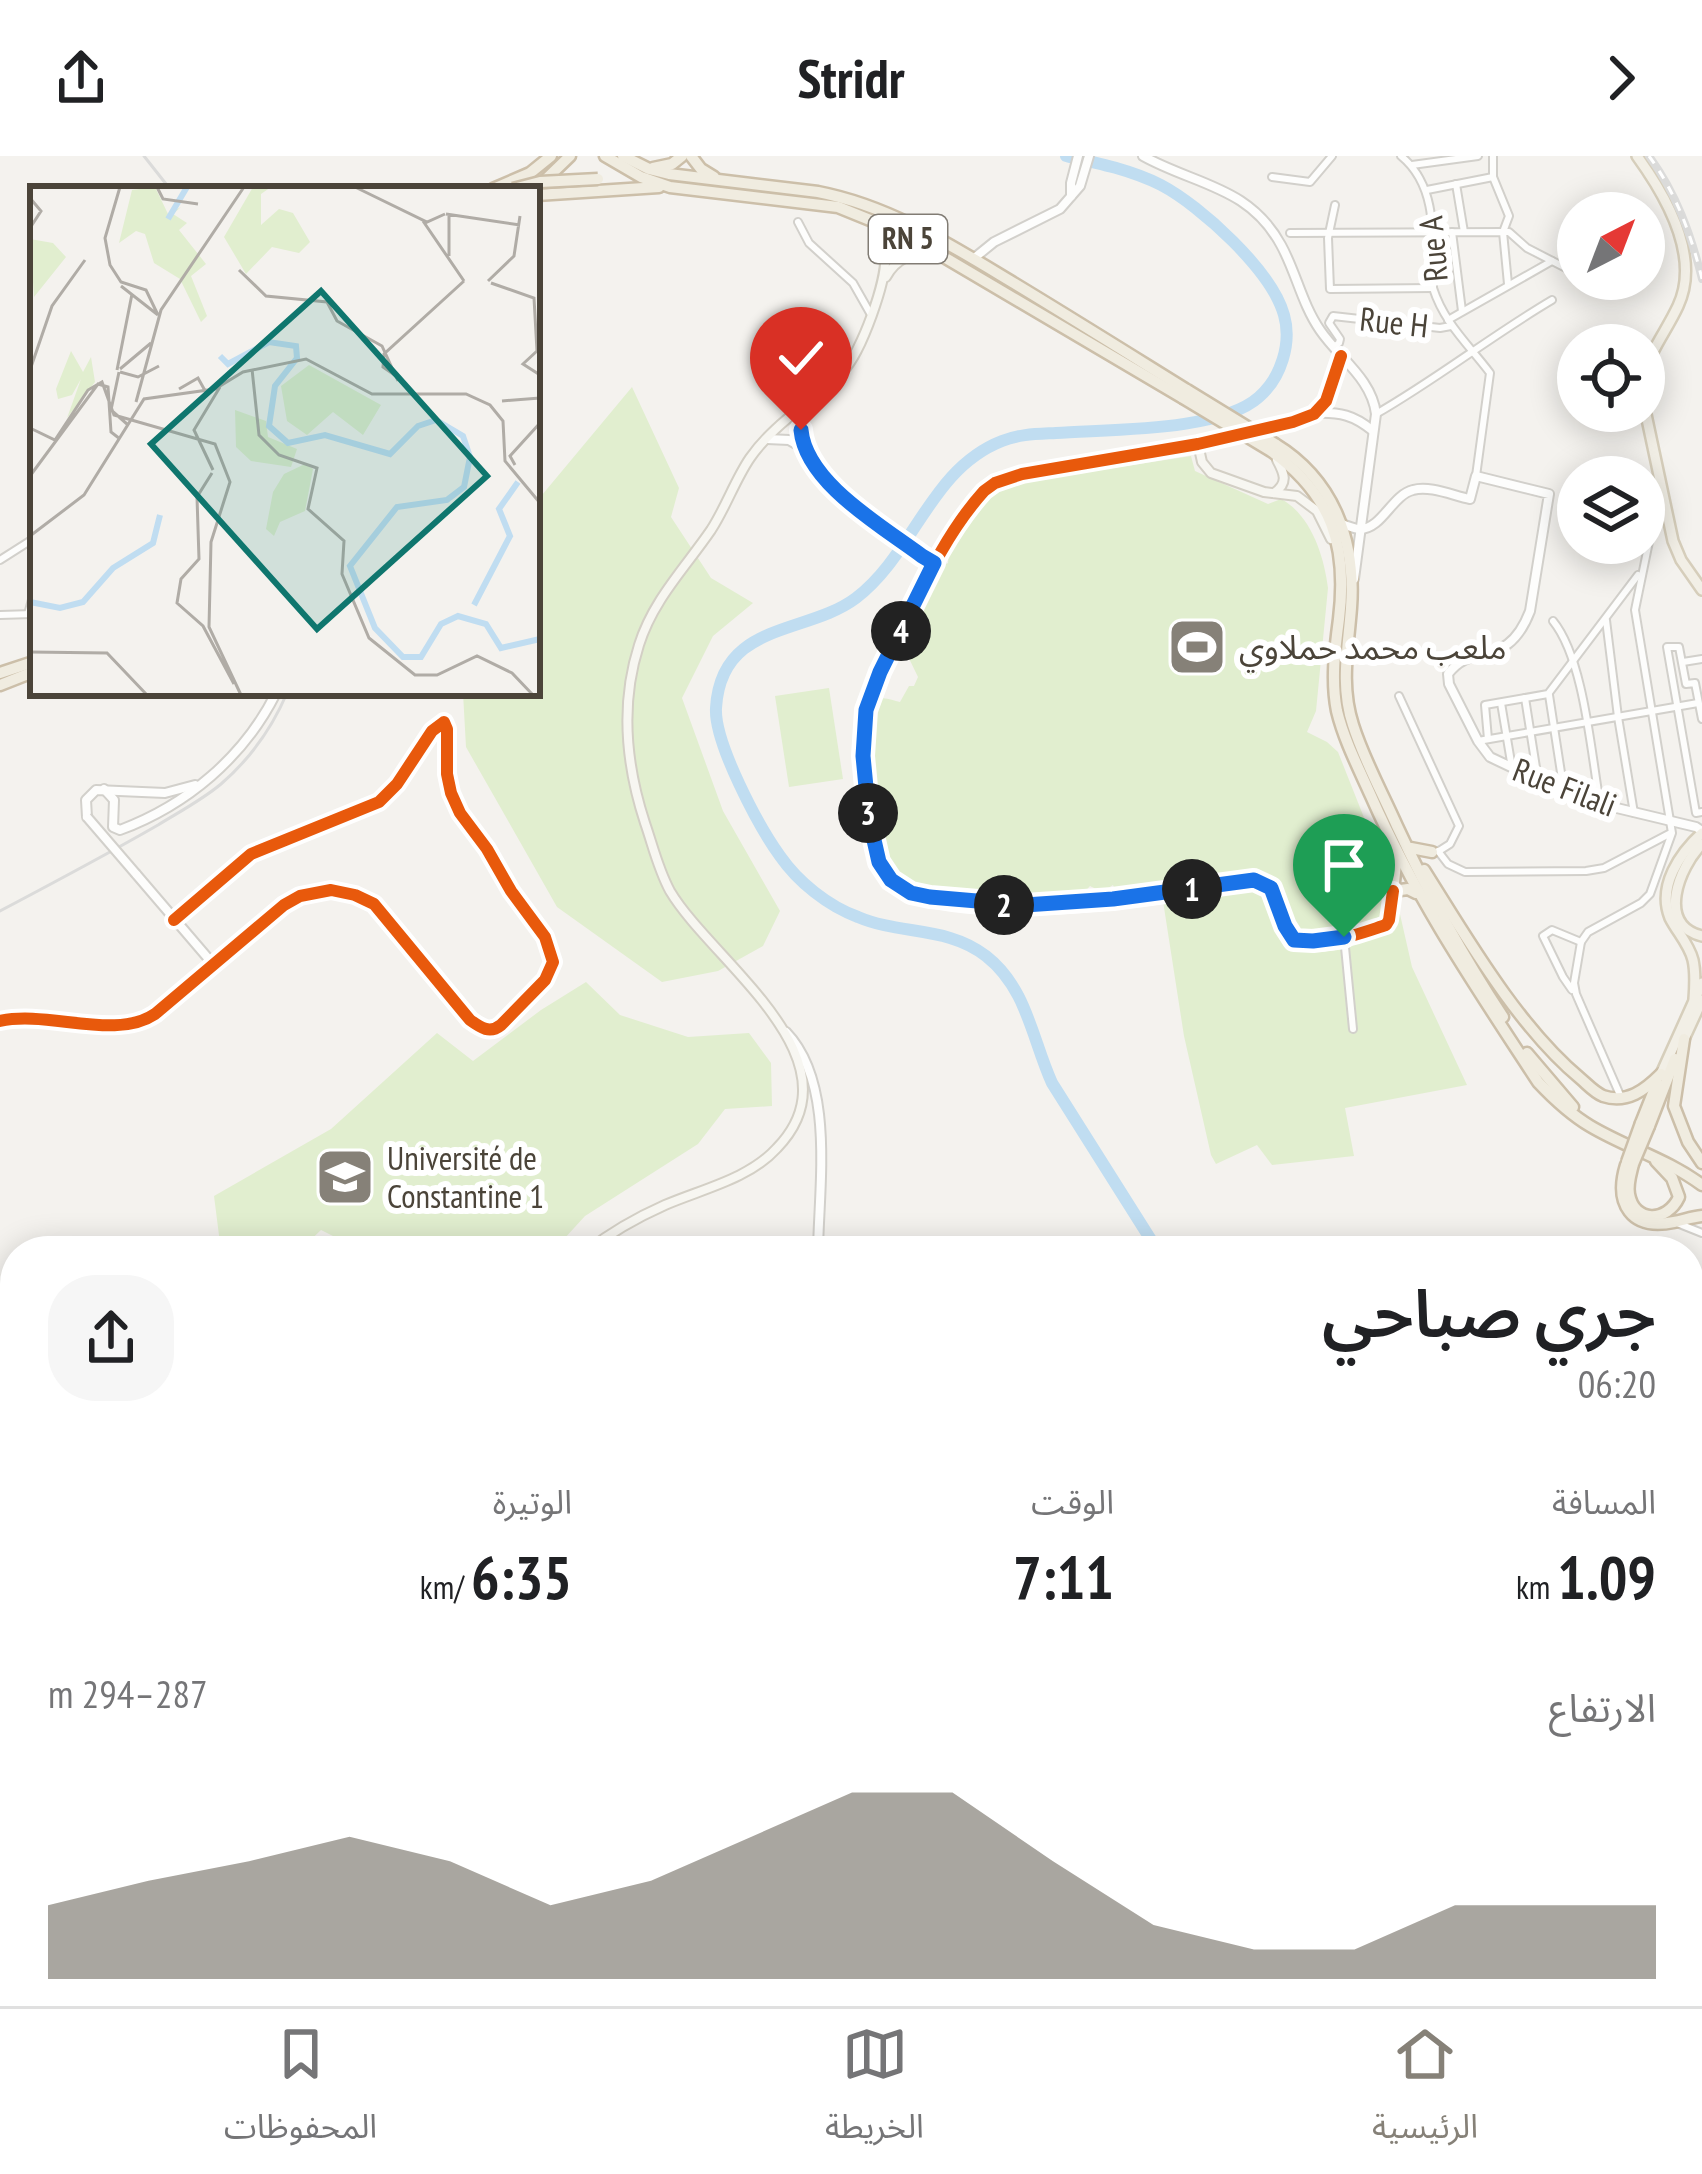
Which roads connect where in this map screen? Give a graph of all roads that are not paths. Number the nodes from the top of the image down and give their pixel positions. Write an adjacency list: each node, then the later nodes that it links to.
1 (551, 156): 22 (highway)
2 (571, 156): 25 (highway)
3 (604, 156): 23 (highway, bridge); 24 (highway, RN 5)
4 (623, 156): 16 (highway, RN 5)
5 (682, 156): 16 (highway)
6 (691, 156): 19 (highway)
7 (1078, 156): 20 (street)
8 (1090, 156): 20 (street)
9 (1143, 156): 49 (street)
10 (1332, 156): 17 (street)
11 (1401, 156): 15 (street, Rue A)
12 (1478, 156): 15 (street)
13 (1492, 156): 18 (street)
14 (1637, 156): 48 (main road)
15 (1412, 165): 26 (street, Rue A)
16 (649, 169): 19 (highway, RN 5)
17 (1272, 177)
18 (1493, 177): 21 (street); 34 (street)
19 (722, 180): 38 (highway, RN 5)
20 (1078, 180): 38 (street)
21 (1456, 184): 26 (street); 33 (street)
22 (501, 186)
23 (525, 186)
24 (670, 187): 27 (highway); 29 (highway, RN 5)
25 (540, 188)
26 (1426, 190): 31 (street, Rue A)
27 (540, 192)
28 (1335, 205): 36 (street)
29 (870, 220): 37 (highway, RN 5); 43 (main road)
30 (798, 222): 46 (street)
31 (1432, 231): 32 (street); 36 (street); 42 (street, Rue A)
32 (1452, 232): 33 (street); 45 (street)
33 (1464, 232): 34 (street)
34 (1503, 232): 39 (street); 41 (street)
35 (1290, 233): 36 (street)
36 (1329, 234): 42 (street)
37 (932, 250): 43 (main road); 52 (highway, RN 5)
38 (973, 259): 52 (highway, RN 5)
39 (1552, 261): 40 (street); 41 (street)
40 (1557, 264)
41 (1508, 284): 45 (street)
42 (1433, 288): 47 (street, Rue A)
43 (879, 289): 46 (main road)
44 (1552, 300): 50 (street)
45 (1462, 312): 47 (street)
46 (870, 313): 53 (main road)
47 (1449, 323): 49 (street, Rue H); 50 (street, Rue A)
48 (1665, 328)
49 (1334, 347): 51 (street)
50 (1474, 352): 55 (street); 61 (street, Rue A)
51 (1341, 356): 54 (street); 55 (street)
52 (1185, 394): 60 (highway, RN 5, bridge)
53 (803, 404): 57 (main road); 59 (street)
54 (1314, 413): 56 (street); 58 (street)
55 (1376, 414): 56 (street)
56 (1374, 432): 65 (street)
57 (766, 440): 59 (street); 131 (main road)
58 (1198, 444): 62 (main road); 69 (street)
59 (804, 449): 69 (street)
60 (1273, 449): 62 (main road); 64 (highway, RN 5); 67 (highway, RN 5)
61 (1476, 476): 65 (street); 100 (street, Rue Filali)
62 (1273, 494): 67 (main road)
63 (1665, 503): 72 (main road)
64 (1342, 524): 65 (street); 73 (highway, RN 5)
65 (1361, 530): 73 (street)
66 (30, 541): 68 (street)
67 (1340, 553): 114 (highway, RN 5)
68 (0, 560)
69 (934, 563): 123 (street)
70 (1644, 564): 71 (street)
71 (1642, 572): 76 (street); 93 (street)
72 (1702, 590)
73 (1351, 603): 109 (highway, RN 5)
74 (30, 614): 75 (street)
75 (0, 615)
76 (1605, 617): 78 (street); 94 (street)
77 (1553, 621): 78 (street)
78 (1574, 658): 86 (street); 96 (street)
79 (1702, 659): 80 (street)
80 (1682, 662): 84 (street); 92 (street)
81 (30, 663): 82 (highway)
82 (0, 674)
83 (30, 675): 85 (highway)
84 (1698, 683): 90 (street)
85 (0, 685)
86 (1548, 694): 89 (street); 97 (street)
87 (274, 696): 103 (street)
88 (1399, 696): 115 (street)
89 (1525, 698): 91 (street); 98 (street)
90 (1700, 702): 92 (street); 95 (street)
91 (1502, 703): 99 (street); 100 (street)
92 (1676, 707): 93 (street); 107 (street)
93 (1652, 712): 94 (street); 110 (street)
94 (1618, 718): 96 (street); 108 (street)
95 (1702, 719)
96 (1586, 724): 97 (street); 106 (street)
97 (1554, 730): 98 (street); 105 (street)
98 (1532, 733): 99 (street); 102 (street)
99 (1508, 737): 100 (street); 101 (street)
100 (1483, 740): 101 (street, Rue Filali)
101 (1512, 768): 102 (street, Rue Filali)
102 (1538, 780): 105 (street, Rue Filali)
103 (202, 784): 104 (street); 104 (street)
104 (104, 789): 120 (street, bridge)
105 (1564, 792): 106 (street, Rue Filali)
106 (1600, 804): 108 (street, Rue Filali)
107 (1702, 812)
108 (1634, 813): 110 (street, Rue Filali)
109 (1398, 828): 113 (highway); 139 (highway, RN 5)
110 (1671, 828): 111 (street, Rue Filali); 115 (street); 124 (street)
111 (1702, 832): 121 (main road)
112 (1702, 844): 121 (main road)
113 (1411, 848): 115 (highway); 116 (highway)
114 (1397, 852): 117 (highway); 118 (highway, RN 5)
115 (1435, 852): 116 (highway)
116 (1420, 864): 134 (highway)
117 (1393, 891): 118 (highway); 123 (street)
118 (1425, 904): 136 (highway, RN 5)
119 (1338, 908): 123 (street)
120 (174, 920): 125 (street); 125 (street)
121 (1680, 929): 122 (main road); 128 (main road)
122 (1702, 936)
123 (1344, 937): 130 (street)
124 (1581, 942): 127 (street); 127 (street)
125 (213, 964): 129 (street)
126 (1702, 983): 128 (main road)
127 (1576, 994): 134 (street)
128 (1699, 1004): 132 (main road); 133 (main road)
129 (0, 1022)
130 (1353, 1029)
131 (785, 1031): 143 (main road); 144 (street)
132 (1684, 1040): 135 (highway); 138 (highway)
133 (1661, 1074): 134 (highway); 135 (highway)
134 (1621, 1098)
135 (1645, 1124): 137 (highway, bridge)
136 (1650, 1154): 137 (highway); 139 (highway, RN 5)
137 (1630, 1163): 141 (highway)
138 (1702, 1163)
139 (1702, 1181)
140 (1702, 1216): 141 (highway)
141 (1674, 1222): 142 (street)
142 (1702, 1233)
143 (612, 1236)
144 (818, 1236)

